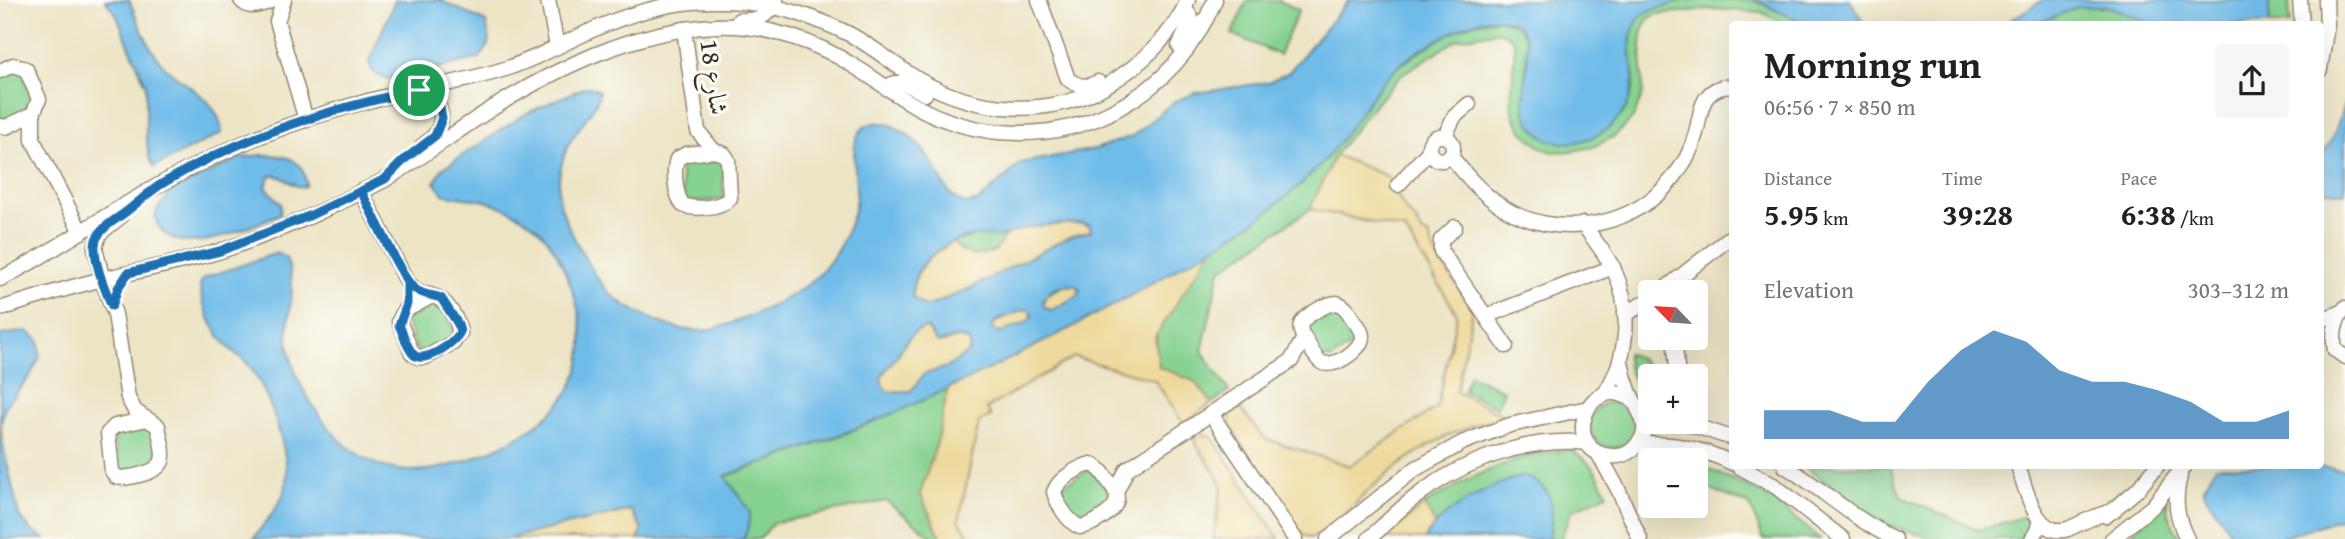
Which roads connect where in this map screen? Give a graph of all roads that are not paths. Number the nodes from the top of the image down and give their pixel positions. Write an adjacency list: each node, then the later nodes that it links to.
1 (241, 0): 11 (street)
2 (273, 0): 11 (street)
3 (284, 0): 12 (street)
4 (548, 0): 16 (street)
5 (1039, 0): 19 (street)
6 (1215, 0): 20 (street)
7 (2300, 0): 13 (street)
8 (2326, 0): 15 (street)
9 (765, 2): 14 (street); 16 (street); 24 (street)
10 (1186, 3): 17 (street); 20 (street)
11 (257, 6): 12 (street)
12 (277, 21): 28 (street)
13 (2302, 21)
14 (689, 28): 22 (street); 30 (street, شارع 18); 37 (street)
15 (2324, 45)
16 (557, 47): 23 (street)
17 (1141, 61): 19 (street); 26 (street)
18 (0, 71): 27 (street)
19 (1068, 79): 26 (street)
20 (1156, 82): 22 (street)
21 (1729, 86): 41 (street)
22 (886, 88): 24 (street)
23 (419, 90): 28 (street); 37 (street)
24 (952, 96): 26 (street)
25 (1469, 104): 31 (street)
26 (992, 107)
27 (33, 114): 29 (street); 32 (street)
28 (306, 120): 38 (street)
29 (3, 127): 32 (street)
30 (698, 131): 33 (street, شارع 18); 35 (street, شارع 18)
31 (1445, 136): 34 (street); 36 (street)
32 (33, 140): 43 (street)
33 (714, 151): 35 (street, شارع 18); 35 (street, شارع 18)
34 (1429, 151): 36 (street); 39 (street)
35 (687, 154)
36 (1451, 155): 41 (street)
37 (385, 179): 40 (street)
38 (162, 183): 43 (street); 48 (street)
39 (1398, 185)
40 (361, 191): 46 (street); 50 (street)
41 (1583, 225): 45 (street)
42 (1455, 227): 58 (street)
43 (81, 232): 47 (street)
44 (1729, 238): 49 (street)
45 (1612, 267): 57 (street); 58 (street)
46 (128, 273): 48 (street); 52 (street)
47 (0, 279)
48 (102, 279): 52 (street); 54 (street)
49 (1679, 280)
50 (407, 282): 51 (street); 55 (street)
51 (432, 296): 55 (street); 55 (street)
52 (112, 306): 69 (street)
53 (1638, 307): 57 (street)
54 (0, 309)
55 (404, 311)
56 (2343, 311): 59 (street); 62 (street)
57 (1625, 315): 67 (street)
58 (1486, 316): 63 (street)
59 (2324, 318)
60 (2324, 331): 62 (street)
61 (1304, 338): 65 (street); 65 (street); 66 (street)
62 (2334, 342): 64 (street)
63 (1506, 346)
64 (2345, 357)
65 (1318, 360): 66 (street)
66 (1291, 361): 73 (street)
67 (1620, 362): 68 (street); 70 (street)
68 (1602, 396): 71 (street); 72 (street)
69 (128, 398): 74 (street); 75 (street)
70 (1638, 401)
71 (1588, 408): 79 (street); 95 (street)
72 (1638, 408)
73 (1210, 414): 82 (street); 94 (street)
74 (147, 419): 75 (street); 75 (street)
75 (115, 426)
76 (1708, 430): 78 (street)
77 (1643, 434): 80 (street)
78 (1729, 437)
79 (1593, 448): 80 (street); 90 (street); 96 (street)
80 (1632, 449): 81 (street); 90 (street)
81 (1729, 462)
82 (1126, 469): 89 (street); 91 (street)
83 (1743, 469): 98 (street)
84 (1789, 469): 99 (street)
85 (2019, 469): 93 (street)
86 (2155, 469): 92 (street)
87 (2178, 469): 102 (street)
88 (2180, 469): 105 (street)
89 (1100, 470): 91 (street); 91 (street)
90 (1618, 489): 97 (street)
91 (1116, 492)
92 (2114, 511): 93 (street); 101 (street)
93 (2039, 523): 100 (street)
94 (1295, 539)
95 (1328, 539)
96 (1368, 539)
97 (1640, 539)
98 (1843, 539)
99 (1895, 539)
100 (2032, 539)
101 (2067, 539)
102 (2112, 539)
103 (2119, 539): 104 (street)
104 (2134, 539)
105 (2187, 539)

